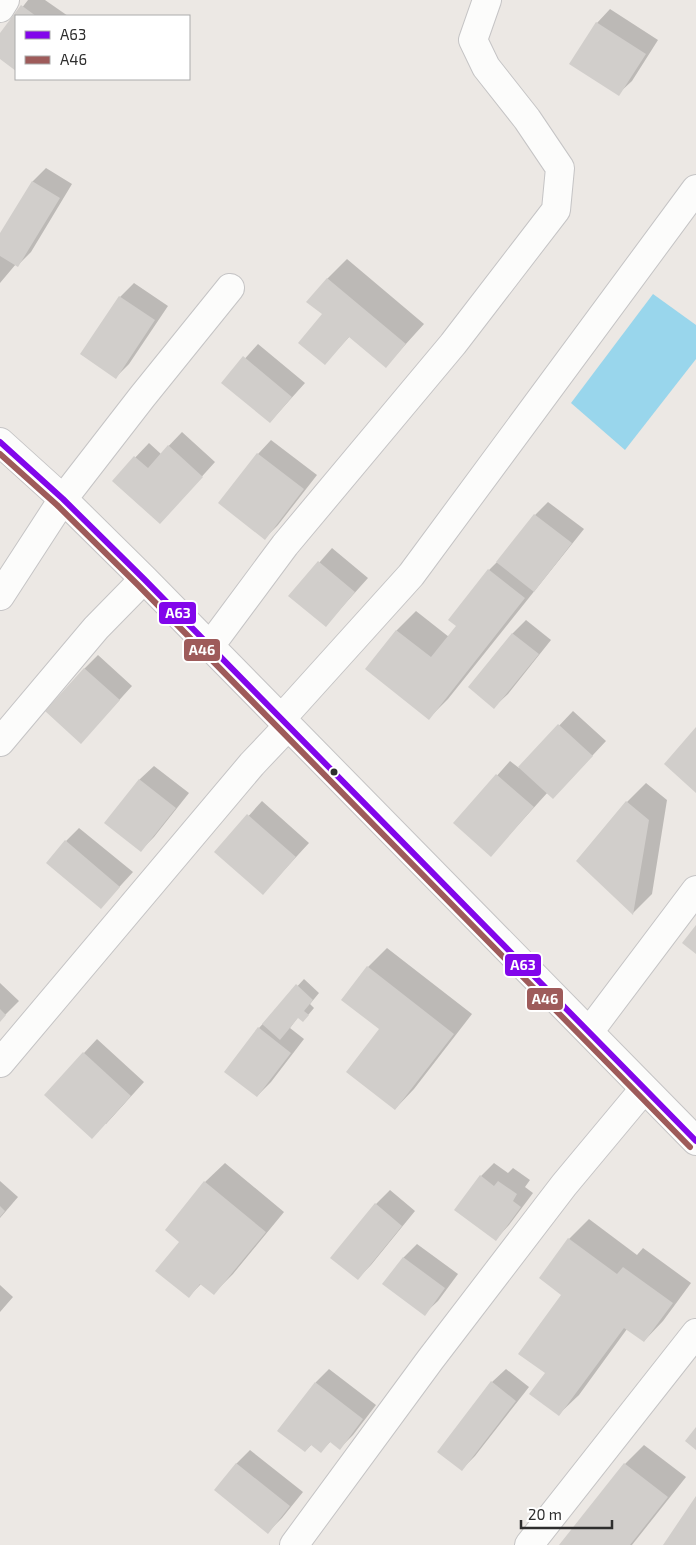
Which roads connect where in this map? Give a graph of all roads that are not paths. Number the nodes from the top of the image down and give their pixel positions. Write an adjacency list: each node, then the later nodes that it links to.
1 (5, 0): 3 (street)
2 (487, 0): 10 (street)
3 (0, 8)
4 (696, 189): 11 (street)
5 (230, 288): 7 (street)
6 (0, 442): 7 (street)
7 (63, 499): 8 (street); 9 (street)
8 (144, 579): 10 (street); 12 (street)
9 (0, 596)
10 (210, 646): 11 (street)
11 (284, 723): 14 (street); 15 (street)
12 (0, 742)
13 (696, 890): 14 (street)
14 (589, 1032): 16 (street)
15 (0, 1064)
16 (644, 1089): 17 (street); 19 (street)
17 (696, 1141)
18 (696, 1333): 20 (street)
19 (294, 1545)
20 (529, 1545)

